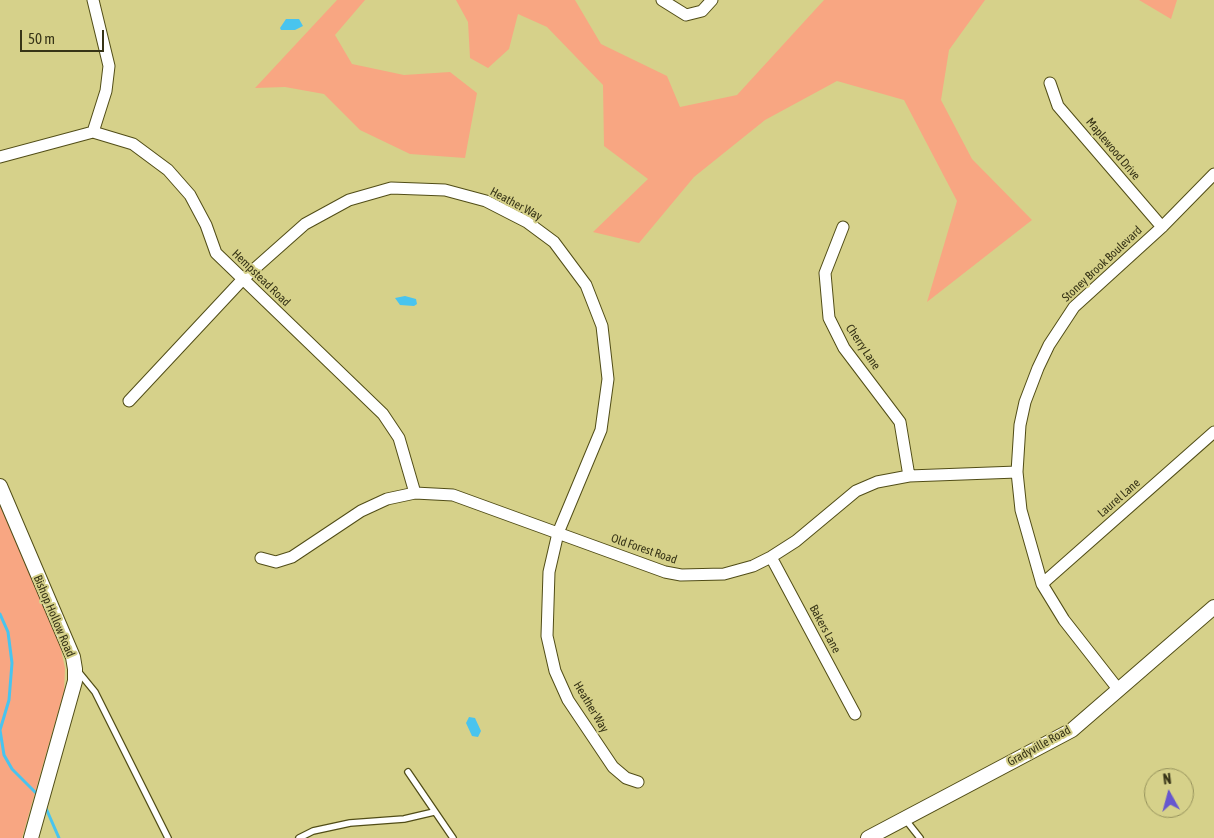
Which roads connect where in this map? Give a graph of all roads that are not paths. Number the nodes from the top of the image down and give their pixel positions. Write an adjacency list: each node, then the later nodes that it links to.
1 (93, 0): 5 (street)
2 (662, 0): 3 (street)
3 (712, 0)
4 (1050, 83): 9 (street, Maplewood Drive)
5 (93, 132): 6 (street); 10 (street, Hempstead Road)
6 (0, 157)
7 (1214, 174): 9 (street, Stoney Brook Boulevard)
8 (843, 226): 14 (street, Cherry Lane)
9 (1162, 227): 13 (street, Stoney Brook Boulevard)
10 (242, 279): 11 (street, Heather Way); 16 (street, Hempstead Road); 17 (street, Heather Way)
11 (129, 401)
12 (1214, 432): 20 (street, Laurel Lane)
13 (1017, 472): 14 (street, Old Forest Road); 20 (street, Stoney Brook Boulevard)
14 (909, 476): 19 (street, Old Forest Road)
15 (0, 486): 22 (street, Bishop Hollow Road)
16 (415, 493): 17 (street, Old Forest Road); 18 (street, Old Forest Road)
17 (558, 533): 19 (street, Old Forest Road); 26 (street, Heather Way)
18 (261, 558)
19 (771, 558): 24 (street, Bakers Lane)
20 (1042, 584): 23 (street, Stoney Brook Boulevard)
21 (1214, 607): 23 (street, Gradyville Road)
22 (76, 668): 29 (street, Bishop Hollow Road); 30 (lane)
23 (1118, 690): 28 (street, Gradyville Road)
24 (855, 714)
25 (408, 772): 27 (lane)
26 (638, 782)
27 (434, 812): 31 (lane); 32 (lane)
28 (905, 819): 33 (street, Gradyville Road); 34 (lane)
29 (30, 838)
30 (168, 838)
31 (299, 838)
32 (453, 838)
33 (868, 838)
34 (920, 838)

